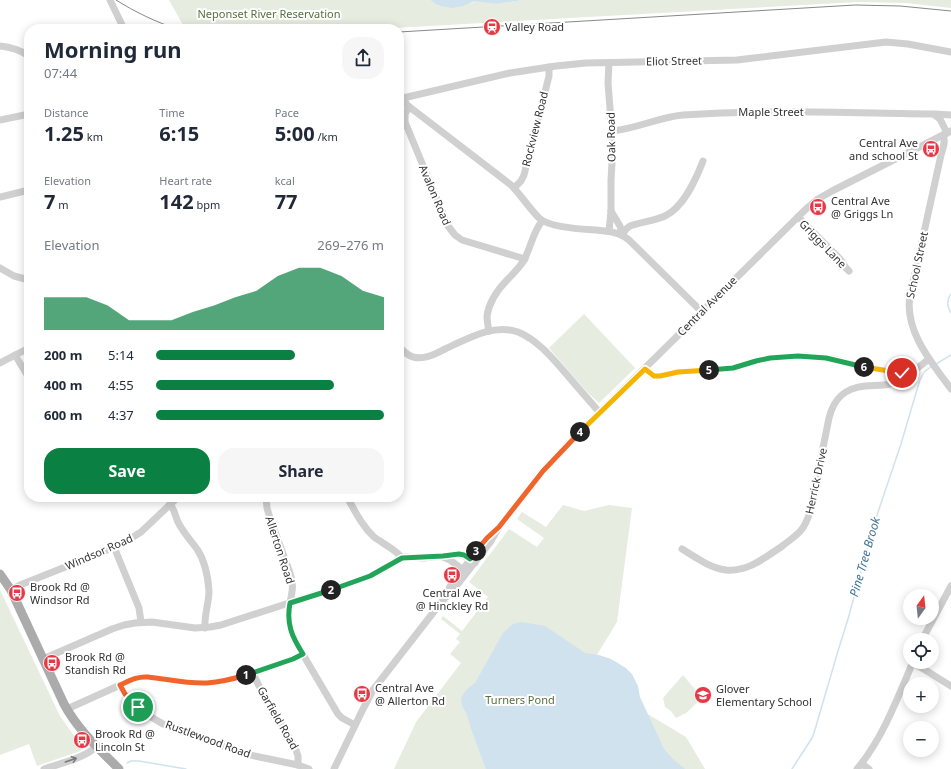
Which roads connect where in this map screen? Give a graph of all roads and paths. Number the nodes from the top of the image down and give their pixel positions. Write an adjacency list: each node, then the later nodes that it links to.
1 (110, 0): 2 (street)
2 (122, 24)
3 (0, 46): 5 (street)
4 (951, 52): 6 (street, Eliot Street)
5 (24, 53)
6 (608, 62): 7 (street, Eliot Street); 15 (street, Oak Road)
7 (549, 67): 8 (street, Eliot Street); 20 (street, Rockview Road)
8 (404, 98)
9 (404, 102): 10 (street)
10 (409, 107): 20 (street); 28 (street, Avalon Road)
11 (933, 114): 13 (street, Maple Street); 15 (street, Maple Street); 16 (street)
12 (24, 115): 14 (street)
13 (951, 115)
14 (0, 120)
15 (612, 131): 23 (street, Oak Road)
16 (947, 133): 17 (street, Central Avenue); 18 (street, School Street)
17 (935, 139): 18 (street); 24 (street, Central Avenue)
18 (941, 155): 37 (street, School Street)
19 (703, 161): 27 (street)
20 (514, 188): 25 (street)
21 (24, 191): 22 (street)
22 (0, 197)
23 (611, 211): 26 (street, Oak Road); 27 (street, Oak Road)
24 (798, 217): 30 (street, Griggs Lane); 32 (street, Central Avenue)
25 (542, 221): 26 (street); 28 (street)
26 (609, 231): 27 (street)
27 (622, 236): 32 (street)
28 (525, 259): 33 (street)
29 (1, 271): 31 (street)
30 (850, 271)
31 (24, 279)
32 (702, 312): 39 (street, Central Avenue)
33 (488, 331): 35 (street); 43 (street)
34 (24, 350): 36 (street)
35 (404, 351)
36 (15, 355): 38 (street); 40 (street)
37 (930, 360): 41 (street, Herrick Drive); 42 (street, School Street)
38 (0, 363)
39 (645, 369): 41 (street); 43 (street, Central Avenue)
40 (24, 370)
41 (906, 376): 49 (street, Herrick Drive)
42 (951, 389)
43 (600, 413): 52 (street, Central Avenue)
44 (172, 502): 47 (street, Windsor Road)
45 (266, 502): 57 (street, Allerton Road)
46 (350, 502): 51 (street)
47 (170, 504): 48 (street, Windsor Road); 59 (street)
48 (114, 547): 56 (street, Windsor Road); 58 (street)
49 (682, 548)
50 (443, 556): 51 (street); 52 (street); 53 (street)
51 (402, 558): 57 (street)
52 (472, 561): 53 (street, Central Avenue)
53 (465, 571): 69 (street, Central Avenue)
54 (0, 574): 56 (main road)
55 (951, 586): 60 (street)
56 (11, 590): 62 (main road)
57 (290, 603): 59 (street); 61 (street, Allerton Road)
58 (141, 622): 59 (street); 62 (street)
59 (205, 628)
60 (926, 633)
61 (303, 654): 65 (street); 69 (street, Allerton Road)
62 (43, 659): 68 (main road)
63 (910, 669): 72 (street)
64 (924, 669): 67 (street)
65 (253, 672): 66 (street); 71 (street, Garfield Road)
66 (120, 685): 68 (street); 71 (street, Rustlewood Road)
67 (951, 686)
68 (67, 709): 70 (main road)
69 (355, 725): 76 (street, Central Avenue)
70 (96, 747): 73 (street, one-way to 70); 74 (main road)
71 (298, 765): 75 (street, Rustlewood Road)
72 (860, 766): 77 (street)
73 (44, 769)
74 (119, 769)
75 (309, 769)
76 (334, 769)
77 (869, 769)

